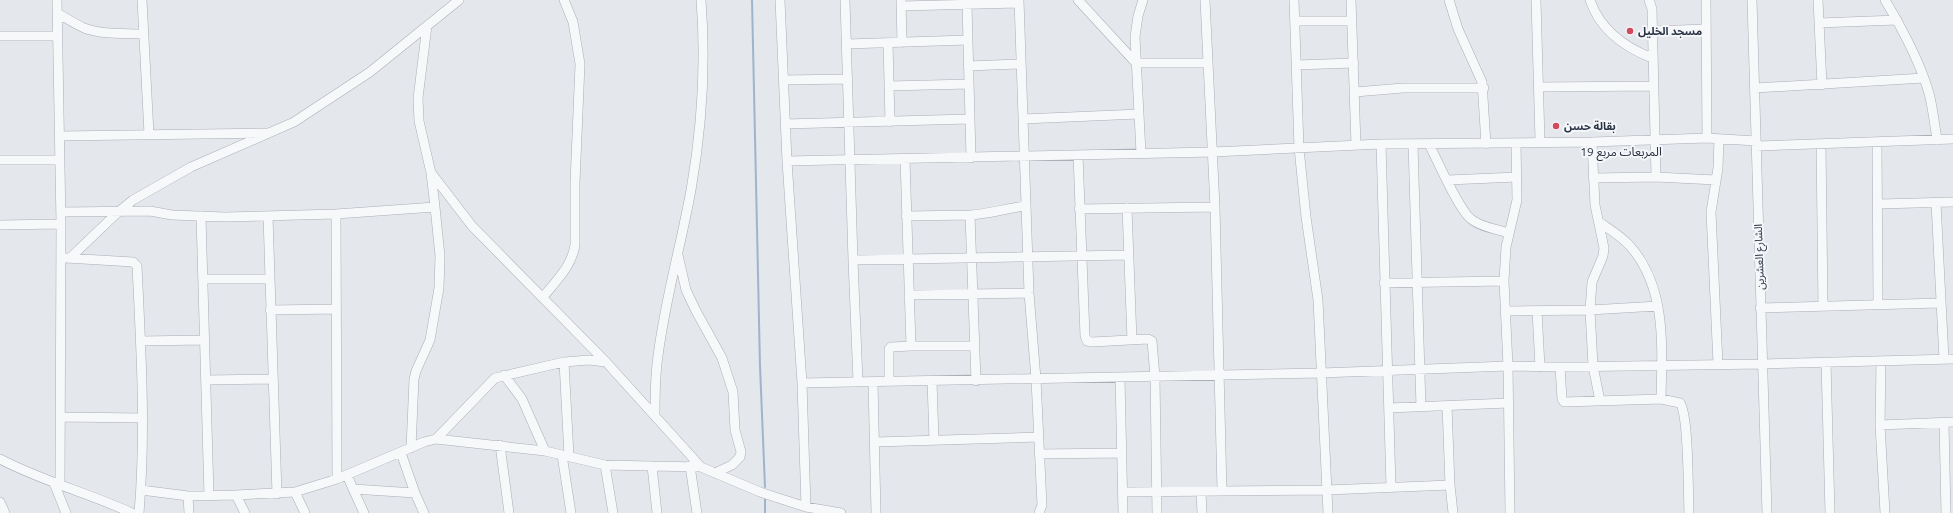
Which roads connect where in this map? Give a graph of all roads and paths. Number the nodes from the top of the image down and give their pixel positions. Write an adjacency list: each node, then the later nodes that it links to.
1 (57, 0): 24 (street)
2 (142, 0): 32 (street)
3 (459, 0): 29 (street)
4 (564, 0): 134 (street)
5 (702, 0): 118 (street)
6 (780, 0): 48 (street)
7 (845, 0): 38 (street)
8 (1078, 0): 40 (street)
9 (1143, 0): 40 (street)
10 (1205, 0): 41 (street)
11 (1294, 0): 26 (street)
12 (1351, 0): 27 (street)
13 (1450, 0): 54 (street)
14 (1536, 0): 53 (street)
15 (1590, 0): 39 (street)
16 (1649, 0): 31 (street)
17 (1706, 0): 30 (street)
18 (1752, 0): 55 (street, الشارع العشرين)
19 (1818, 0): 28 (street)
20 (1885, 0): 25 (street)
21 (1019, 1): 23 (street); 43 (street)
22 (901, 3): 23 (street); 36 (street)
23 (967, 4): 35 (street)
24 (57, 13): 32 (street); 34 (street)
25 (1897, 20): 28 (street); 46 (street)
26 (1295, 21): 27 (street); 44 (street)
27 (1352, 21): 42 (street)
28 (1819, 23): 50 (street)
29 (427, 26): 63 (street); 93 (street)
30 (1706, 29): 31 (street); 66 (street)
31 (1652, 31): 39 (street)
32 (142, 34): 64 (street)
33 (0, 36): 34 (street)
34 (58, 36): 65 (street)
35 (967, 40): 36 (street); 45 (street)
36 (902, 42): 37 (street)
37 (888, 43): 38 (street); 51 (street)
38 (847, 44): 47 (street)
39 (1652, 58): 52 (street)
40 (1136, 63): 41 (street); 57 (street)
41 (1208, 63): 83 (street)
42 (1354, 63): 44 (street); 56 (street)
43 (1021, 64): 45 (street); 59 (street)
44 (1296, 65): 82 (street)
45 (968, 66): 49 (street)
46 (1924, 78): 50 (street); 70 (street)
47 (848, 79): 48 (street); 61 (street)
48 (784, 80): 62 (street)
49 (969, 84): 51 (street); 58 (street)
50 (1822, 85): 55 (street)
51 (889, 86): 60 (street)
52 (1654, 86): 53 (street); 69 (street)
53 (1539, 87): 71 (street)
54 (1484, 88): 56 (street); 79 (street)
55 (1755, 88): 75 (street, الشارع العشرين)
56 (1355, 92): 81 (street)
57 (1139, 114): 59 (street); 84 (street)
58 (969, 119): 60 (street); 87 (street)
59 (1023, 119): 86 (street)
60 (890, 122): 61 (street)
61 (850, 123): 62 (street); 91 (street)
62 (786, 124): 92 (street)
63 (272, 133): 64 (street); 108 (street)
64 (149, 134): 65 (street)
65 (60, 136): 90 (street)
66 (1707, 138): 67 (street); 69 (street)
67 (1719, 139): 75 (street); 98 (street)
68 (1953, 139): 70 (street)
69 (1655, 140): 72 (street); 95 (street)
70 (1937, 140): 73 (street)
71 (1540, 141): 72 (street); 74 (street)
72 (1592, 142): 96 (street)
73 (1878, 142): 80 (street); 101 (street)
74 (1516, 143): 79 (street); 94 (street)
75 (1756, 143): 80 (street); 139 (street, الشارع العشرين)
76 (1381, 144): 77 (street); 81 (street); 130 (street)
77 (1413, 144): 78 (street); 129 (street)
78 (1429, 144): 79 (street); 97 (street)
79 (1486, 144)
80 (1821, 144): 138 (street)
81 (1356, 145): 82 (street)
82 (1299, 148): 83 (street); 164 (street)
83 (1213, 152): 84 (street); 104 (street)
84 (1141, 153): 85 (street)
85 (1078, 155): 86 (street); 106 (street)
86 (1024, 157): 87 (street); 102 (street)
87 (971, 158): 88 (street)
88 (905, 159): 91 (street); 113 (street)
89 (0, 160): 90 (street)
90 (60, 160): 107 (street)
91 (851, 160): 92 (street); 125 (street)
92 (787, 161): 177 (street)
93 (431, 173): 103 (street); 134 (street)
94 (1517, 177): 97 (street); 117 (street)
95 (1656, 177): 96 (street); 98 (street)
96 (1593, 178): 114 (street)
97 (1448, 180): 117 (street)
98 (1716, 180): 156 (street)
99 (1953, 202): 100 (street)
100 (1936, 203): 101 (street); 135 (street)
101 (1879, 204): 136 (street)
102 (1026, 206): 110 (street); 122 (street)
103 (435, 207): 109 (street); 194 (street)
104 (1215, 207): 105 (street); 166 (street)
105 (1127, 208): 106 (street); 119 (street)
106 (1079, 209): 120 (street)
107 (61, 212): 108 (street); 115 (street)
108 (117, 213): 111 (street); 121 (street)
109 (336, 214): 112 (street); 140 (street)
110 (970, 215): 113 (street); 124 (street)
111 (202, 216): 112 (street); 126 (street)
112 (268, 216): 127 (street)
113 (906, 216): 123 (street)
114 (1598, 222): 137 (street); 142 (street)
115 (61, 224): 116 (street); 121 (street)
116 (0, 225)
117 (1508, 233): 128 (street)
118 (677, 250): 184 (street); 205 (street)
119 (1128, 255): 120 (street); 146 (street)
120 (1081, 256): 122 (street); 146 (street)
121 (65, 258): 147 (street); 185 (street)
122 (1028, 258): 124 (street); 132 (street)
123 (907, 259): 124 (street); 125 (street); 133 (street)
124 (970, 259): 131 (street)
125 (854, 260): 173 (street)
126 (204, 279): 127 (street); 145 (street)
127 (270, 279): 141 (street)
128 (1504, 281): 129 (street); 143 (street)
129 (1416, 283): 130 (street); 162 (street)
130 (1384, 284): 163 (street)
131 (972, 293): 132 (street); 133 (street); 149 (street)
132 (1029, 293): 170 (street)
133 (909, 295): 148 (street)
134 (543, 297): 153 (street)
135 (1940, 303): 136 (street); 150 (street)
136 (1878, 304): 138 (street)
137 (1658, 306): 142 (street); 155 (street)
138 (1823, 306): 139 (street)
139 (1760, 308): 157 (street, الشارع العشرين)
140 (336, 309): 141 (street); 207 (street)
141 (270, 310): 169 (street)
142 (1590, 310): 144 (street); 159 (street)
143 (1506, 311): 144 (street); 158 (street)
144 (1537, 311): 160 (street)
145 (205, 340): 147 (street); 171 (street)
146 (1132, 340): 168 (street)
147 (141, 341): 186 (street)
148 (911, 346): 149 (street); 175 (street)
149 (975, 346): 172 (street)
150 (1949, 359): 151 (street)
151 (1881, 361): 154 (street); 188 (street)
152 (564, 362): 153 (street); 165 (street); 199 (street)
153 (606, 362): 184 (street)
154 (1826, 362): 157 (street); 251 (street)
155 (1662, 364): 156 (street); 159 (street); 178 (street)
156 (1718, 364): 157 (street)
157 (1762, 364): 250 (street, الشارع العشرين)
158 (1508, 366): 160 (street); 162 (street); 180 (street)
159 (1593, 366): 161 (street); 179 (street)
160 (1540, 367): 161 (street)
161 (1560, 367): 179 (street)
162 (1419, 370): 163 (street); 182 (street)
163 (1387, 371): 164 (street); 183 (street)
164 (1321, 373): 166 (street); 213 (street)
165 (504, 375): 190 (street); 195 (street)
166 (1220, 376): 168 (street); 218 (street)
167 (1120, 377): 168 (street); 170 (street); 197 (street)
168 (1155, 377): 216 (street)
169 (272, 379): 171 (street); 220 (street)
170 (1036, 379): 172 (street); 189 (street)
171 (206, 380): 223 (street)
172 (976, 381): 176 (street)
173 (858, 382): 174 (street); 177 (street)
174 (873, 382): 175 (street); 192 (street)
175 (889, 382): 176 (street)
176 (932, 382): 191 (street)
177 (802, 383): 225 (street)
178 (1661, 399): 179 (street); 249 (street)
179 (1600, 401)
180 (1508, 402): 181 (street); 248 (street)
181 (1447, 406): 182 (street); 209 (street)
182 (1421, 407): 183 (street)
183 (1389, 408): 210 (street)
184 (655, 416): 204 (street)
185 (62, 417): 186 (street); 208 (street)
186 (143, 418): 212 (street)
187 (1948, 422): 188 (street); 253 (street)
188 (1880, 425): 252 (street)
189 (1039, 437): 191 (street); 198 (street)
190 (436, 439): 193 (street); 194 (street)
191 (934, 440): 192 (street)
192 (875, 442): 241 (street)
193 (500, 445): 195 (street); 235 (street)
194 (411, 448): 196 (street)
195 (544, 451): 199 (street)
196 (401, 453): 206 (street); 219 (street)
197 (1122, 453): 198 (street); 215 (street)
198 (1039, 454): 242 (street)
199 (566, 456): 201 (street); 236 (street)
200 (0, 459): 208 (street)
201 (605, 465): 202 (street); 237 (street)
202 (652, 466): 203 (street); 238 (street)
203 (690, 466): 204 (street); 239 (street)
204 (701, 467): 205 (street)
205 (715, 473): 225 (street)
206 (347, 474): 207 (street); 211 (street)
207 (337, 479): 214 (street)
208 (57, 484): 227 (street); 228 (street)
209 (1450, 485): 210 (street); 247 (street)
210 (1391, 487): 213 (street)
211 (353, 489): 219 (street); 233 (street)
212 (141, 490): 222 (street); 229 (street)
213 (1327, 490): 218 (street); 246 (street)
214 (295, 492): 220 (street); 232 (street)
215 (1123, 492): 216 (street); 243 (street)
216 (1156, 492): 217 (street); 244 (street)
217 (1202, 492): 218 (street); 245 (street)
218 (1222, 492)
219 (415, 493): 234 (street)
220 (276, 494): 221 (street)
221 (236, 495): 223 (street); 231 (street)
222 (188, 496): 223 (street); 230 (street)
223 (209, 496)
224 (0, 502): 226 (street)
225 (806, 507): 240 (street)
226 (5, 513)
227 (66, 513)
228 (132, 513)
229 (139, 513)
230 (189, 513)
231 (245, 513)
232 (305, 513)
233 (364, 513)
234 (424, 513)
235 (509, 513)
236 (571, 513)
237 (613, 513)
238 (656, 513)
239 (696, 513)
240 (841, 513)
241 (876, 513)
242 (1039, 513)
243 (1124, 513)
244 (1157, 513)
245 (1202, 513)
246 (1328, 513)
247 (1453, 513)
248 (1510, 513)
249 (1689, 513)
250 (1767, 513)
251 (1830, 513)
252 (1885, 513)
253 (1946, 513)

